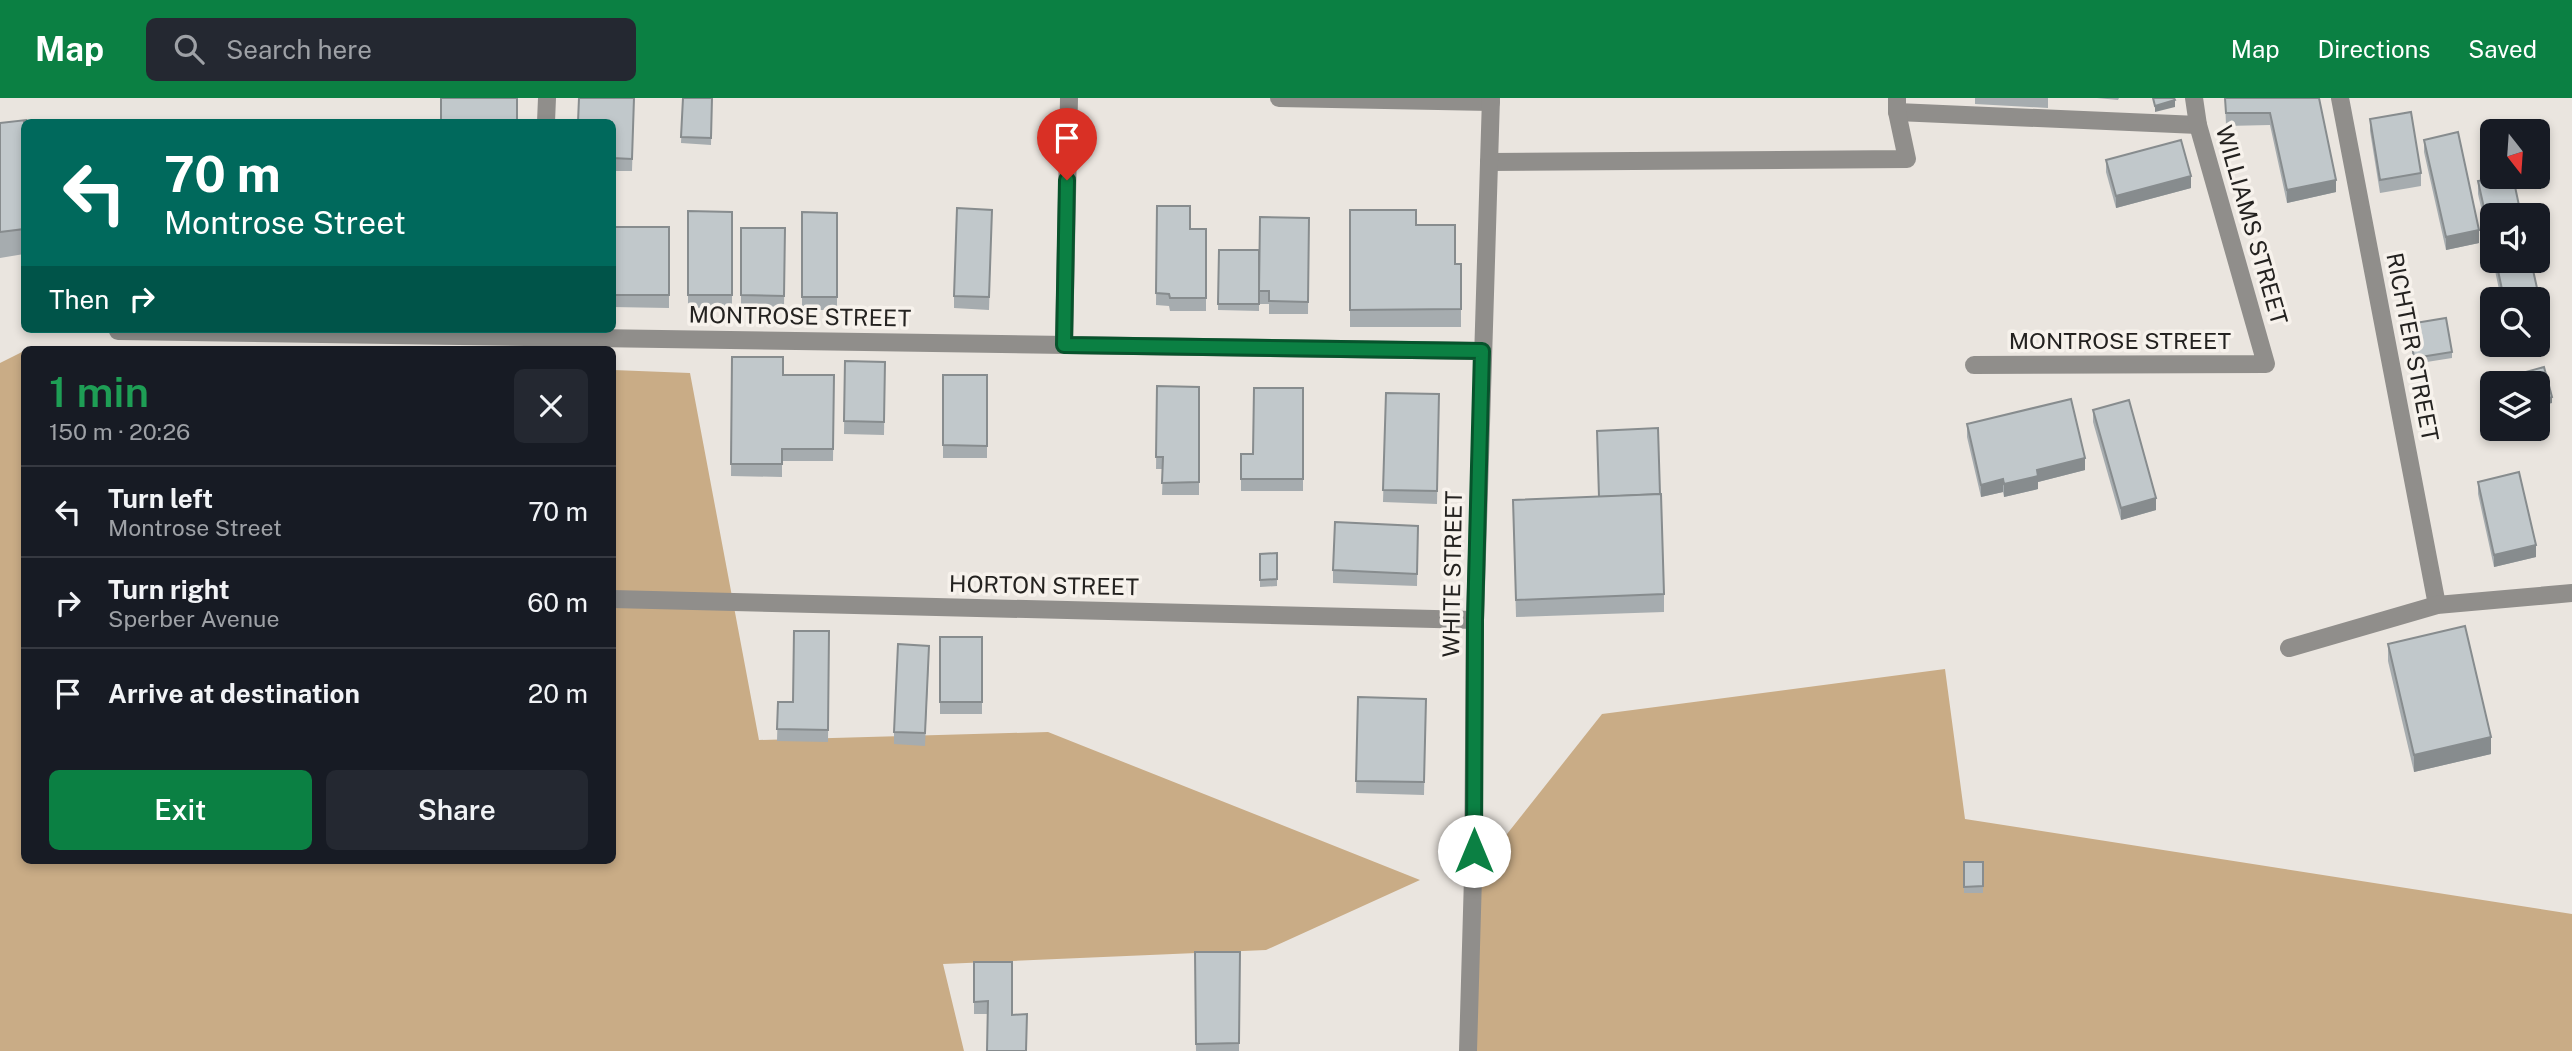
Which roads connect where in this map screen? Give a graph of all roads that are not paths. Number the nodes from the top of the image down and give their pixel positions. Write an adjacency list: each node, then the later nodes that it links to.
1 (547, 98): 8 (street)
2 (1069, 98): 12 (street)
3 (1279, 98): 6 (street)
4 (2194, 98): 9 (street, WILLIAMS STREET)
5 (2340, 98): 18 (street, RICHTER STREET)
6 (1491, 100): 10 (street, WHITE STREET)
7 (1897, 105): 9 (street); 10 (street)
8 (546, 119)
9 (2198, 125): 14 (street, WILLIAMS STREET)
10 (1489, 162): 13 (street, WHITE STREET)
11 (537, 333): 12 (street, MONTROSE STREET)
12 (1064, 345): 13 (street, MONTROSE STREET)
13 (1482, 351): 19 (street, WHITE STREET)
14 (2266, 364): 15 (street, MONTROSE STREET)
15 (1974, 365)
16 (2572, 593): 18 (street)
17 (616, 599): 19 (street, HORTON STREET)
18 (2437, 605): 20 (street)
19 (1475, 620): 21 (street, WHITE STREET)
20 (2289, 648)
21 (1468, 1051)

